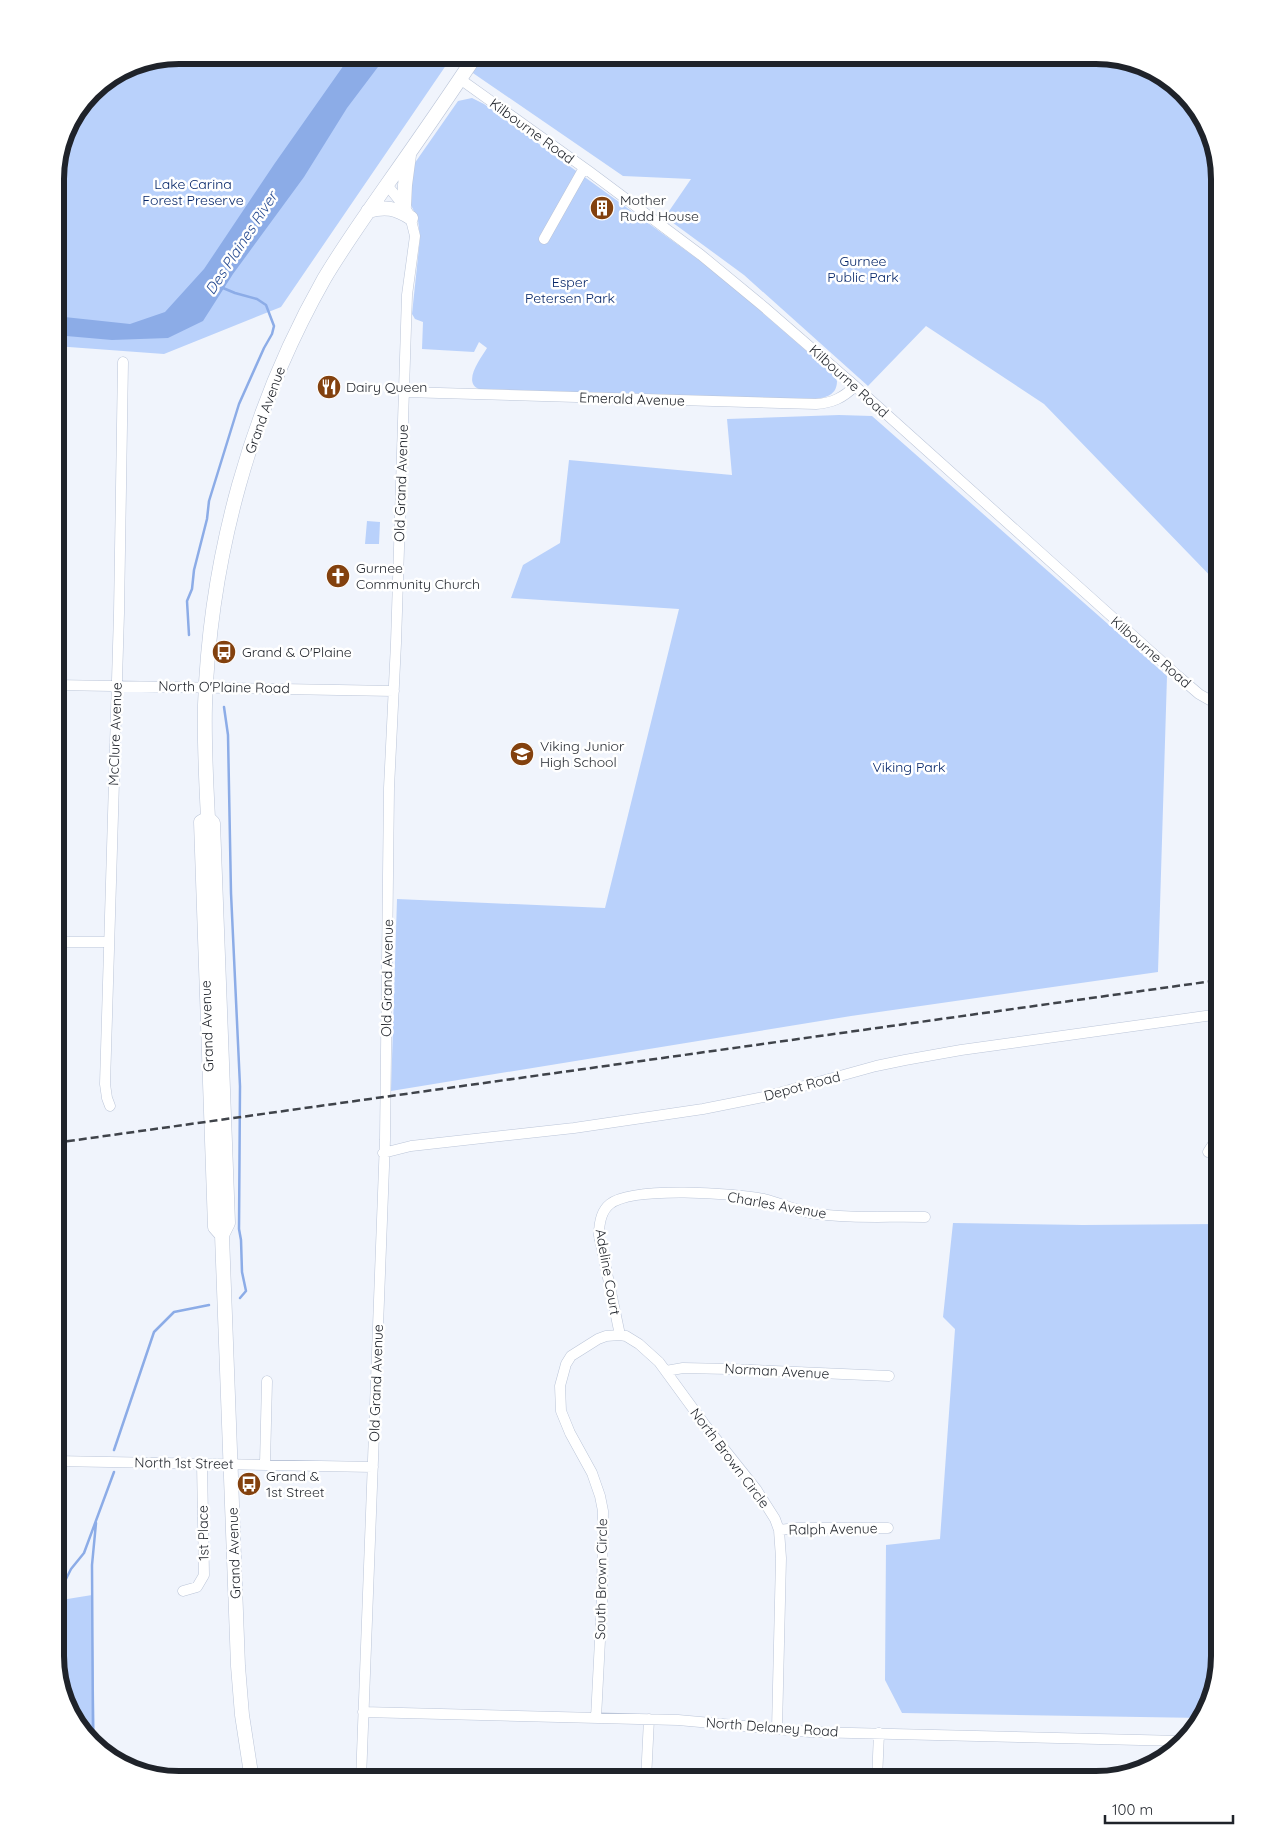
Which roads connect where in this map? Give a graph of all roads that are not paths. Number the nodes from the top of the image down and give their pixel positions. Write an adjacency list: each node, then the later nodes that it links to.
1 (470, 64): 2 (main road, Grand Avenue)
2 (460, 80): 3 (main road, Grand Avenue); 4 (street, Kilbourne Road)
3 (410, 152): 5 (main road, Grand Avenue); 7 (main road)
4 (584, 168): 8 (street); 10 (street, Kilbourne Road)
5 (387, 185): 6 (main road, Grand Avenue); 7 (street)
6 (368, 212): 7 (main road); 14 (main road, Grand Avenue)
7 (407, 212): 11 (street, Old Grand Avenue)
8 (544, 239)
9 (123, 362): 13 (street, McClure Avenue)
10 (855, 386): 11 (street, Emerald Avenue); 16 (street, Kilbourne Road)
11 (404, 392): 15 (street, Old Grand Avenue)
12 (64, 685): 13 (street, North O'Plaine Road)
13 (117, 686): 14 (street, North O'Plaine Road); 18 (street, McClure Avenue)
14 (206, 687): 15 (street, North O'Plaine Road); 32 (main road, Grand Avenue)
15 (394, 690): 23 (street, Old Grand Avenue)
16 (1211, 701)
17 (64, 942): 18 (street)
18 (109, 942): 20 (street, McClure Avenue)
19 (1211, 1015): 23 (street, Depot Road)
20 (110, 1106)
21 (1211, 1147): 22 (street)
22 (1208, 1152)
23 (384, 1153): 34 (street, Old Grand Avenue)
24 (605, 1210): 25 (street, Charles Avenue); 26 (street, Adeline Court)
25 (925, 1217)
26 (620, 1335): 27 (street, North Brown Circle); 39 (street, South Brown Circle)
27 (666, 1371): 28 (street, Norman Avenue); 36 (street, North Brown Circle)
28 (889, 1376)
29 (267, 1381): 33 (street)
30 (64, 1461): 31 (street, North 1st Street)
31 (202, 1463): 32 (street, North 1st Street); 37 (street, 1st Place)
32 (230, 1464): 33 (street, North 1st Street); 44 (main road, Grand Avenue)
33 (265, 1464): 34 (street, North 1st Street)
34 (373, 1467): 38 (street, Old Grand Avenue)
35 (888, 1528): 36 (street, Ralph Avenue)
36 (779, 1530): 41 (street, North Brown Circle)
37 (183, 1591)
38 (363, 1712): 39 (street, North Delaney Road); 45 (street, Old Grand Avenue)
39 (596, 1718): 40 (street, North Delaney Road)
40 (649, 1719): 41 (street, North Delaney Road); 46 (street)
41 (777, 1729): 42 (street, North Delaney Road)
42 (879, 1733): 43 (street, North Delaney Road); 47 (street)
43 (1176, 1740)
44 (251, 1771)
45 (361, 1771)
46 (646, 1771)
47 (877, 1771)

